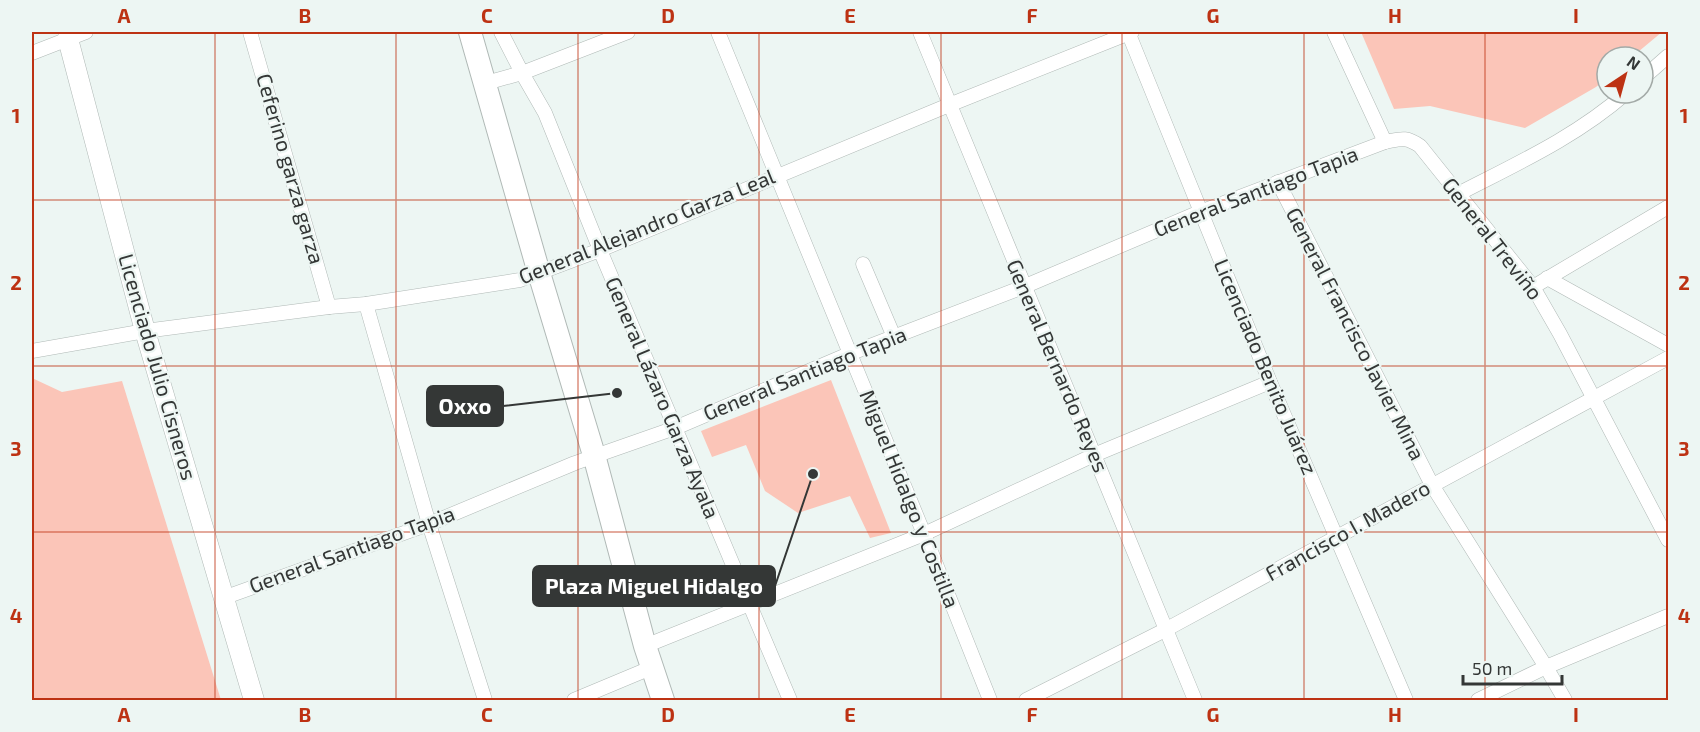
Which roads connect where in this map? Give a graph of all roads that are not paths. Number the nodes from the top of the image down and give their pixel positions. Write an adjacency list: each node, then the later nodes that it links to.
1 (250, 32): 30 (street, Ceferino garza garza)
2 (470, 32): 14 (main road)
3 (501, 32): 13 (street, General Lázaro Garza Ayala)
4 (628, 32): 13 (street)
5 (718, 32): 18 (street, Miguel Hidalgo y Costilla)
6 (920, 32): 15 (street, General Bernardo Reyes)
7 (1130, 32): 15 (street, General Alejandro Garza Leal); 22 (street, Licenciado Benito Juárez)
8 (1334, 32): 17 (street)
9 (73, 33): 10 (street); 31 (street, Licenciado Julio Cisneros)
10 (32, 53)
11 (1668, 56): 12 (street)
12 (1655, 67)
13 (522, 73): 14 (street); 23 (street, General Lázaro Garza Ayala)
14 (486, 83): 25 (main road)
15 (949, 105): 18 (street, General Alejandro Garza Leal); 27 (street, General Bernardo Reyes)
16 (1612, 105): 20 (street)
17 (1384, 142): 19 (street, General Santiago Tapia); 20 (street, General Treviño)
18 (776, 176): 23 (street, General Alejandro Garza Leal); 35 (street, Miguel Hidalgo y Costilla)
19 (1278, 182): 22 (street, General Santiago Tapia); 42 (street, General Francisco Javier Mina)
20 (1458, 194): 28 (street, General Treviño)
21 (1668, 207): 26 (street)
22 (1200, 212): 27 (street, General Santiago Tapia); 37 (street, Licenciado Benito Juárez)
23 (600, 250): 25 (street, General Alejandro Garza Leal); 39 (street, General Lázaro Garza Ayala)
24 (863, 264): 32 (street)
25 (539, 273): 29 (street, General Alejandro Garza Leal); 41 (main road)
26 (1548, 278): 28 (street); 33 (street)
27 (1023, 287): 32 (street, General Santiago Tapia); 40 (street, General Bernardo Reyes)
28 (1533, 287): 38 (street, General Treviño)
29 (366, 304): 30 (street, General Alejandro Garza Leal); 43 (street)
30 (329, 306): 31 (street, General Alejandro Garza Leal)
31 (145, 330): 34 (street, General Alejandro Garza Leal); 47 (street, Licenciado Julio Cisneros)
32 (894, 336): 35 (street, General Santiago Tapia)
33 (1668, 345)
34 (32, 351)
35 (849, 354): 39 (street, General Santiago Tapia); 44 (street, Miguel Hidalgo y Costilla)
36 (1668, 358): 38 (street, Francisco I. Madero)
37 (1270, 382): 40 (street); 45 (street, Licenciado Benito Juárez)
38 (1594, 398): 42 (street, Francisco I. Madero); 46 (street, General Treviño)
39 (675, 428): 41 (street, General Santiago Tapia); 48 (street, General Lázaro Garza Ayala)
40 (1094, 454): 44 (street); 50 (street, General Bernardo Reyes)
41 (594, 455): 43 (street, General Santiago Tapia); 51 (main road)
42 (1432, 485): 45 (street, Francisco I. Madero); 53 (street, General Francisco Javier Mina)
43 (429, 524): 47 (street, General Santiago Tapia); 55 (street)
44 (924, 534): 48 (street); 59 (street, Miguel Hidalgo y Costilla)
45 (1337, 539): 50 (street, Francisco I. Madero); 62 (street, Licenciado Benito Juárez)
46 (1668, 540)
47 (223, 598): 54 (street, Licenciado Julio Cisneros)
48 (750, 605): 51 (street); 58 (street, General Lázaro Garza Ayala)
49 (1668, 616): 53 (street)
50 (1165, 630): 60 (street, Francisco I. Madero); 61 (street, General Bernardo Reyes)
51 (645, 646): 52 (main road)
52 (653, 667): 56 (street); 57 (main road)
53 (1546, 667): 63 (street); 64 (street, General Francisco Javier Mina)
54 (254, 700)
55 (486, 700)
56 (574, 700)
57 (663, 700)
58 (790, 700)
59 (990, 700)
60 (1026, 700)
61 (1194, 700)
62 (1406, 700)
63 (1478, 700)
64 (1565, 700)

